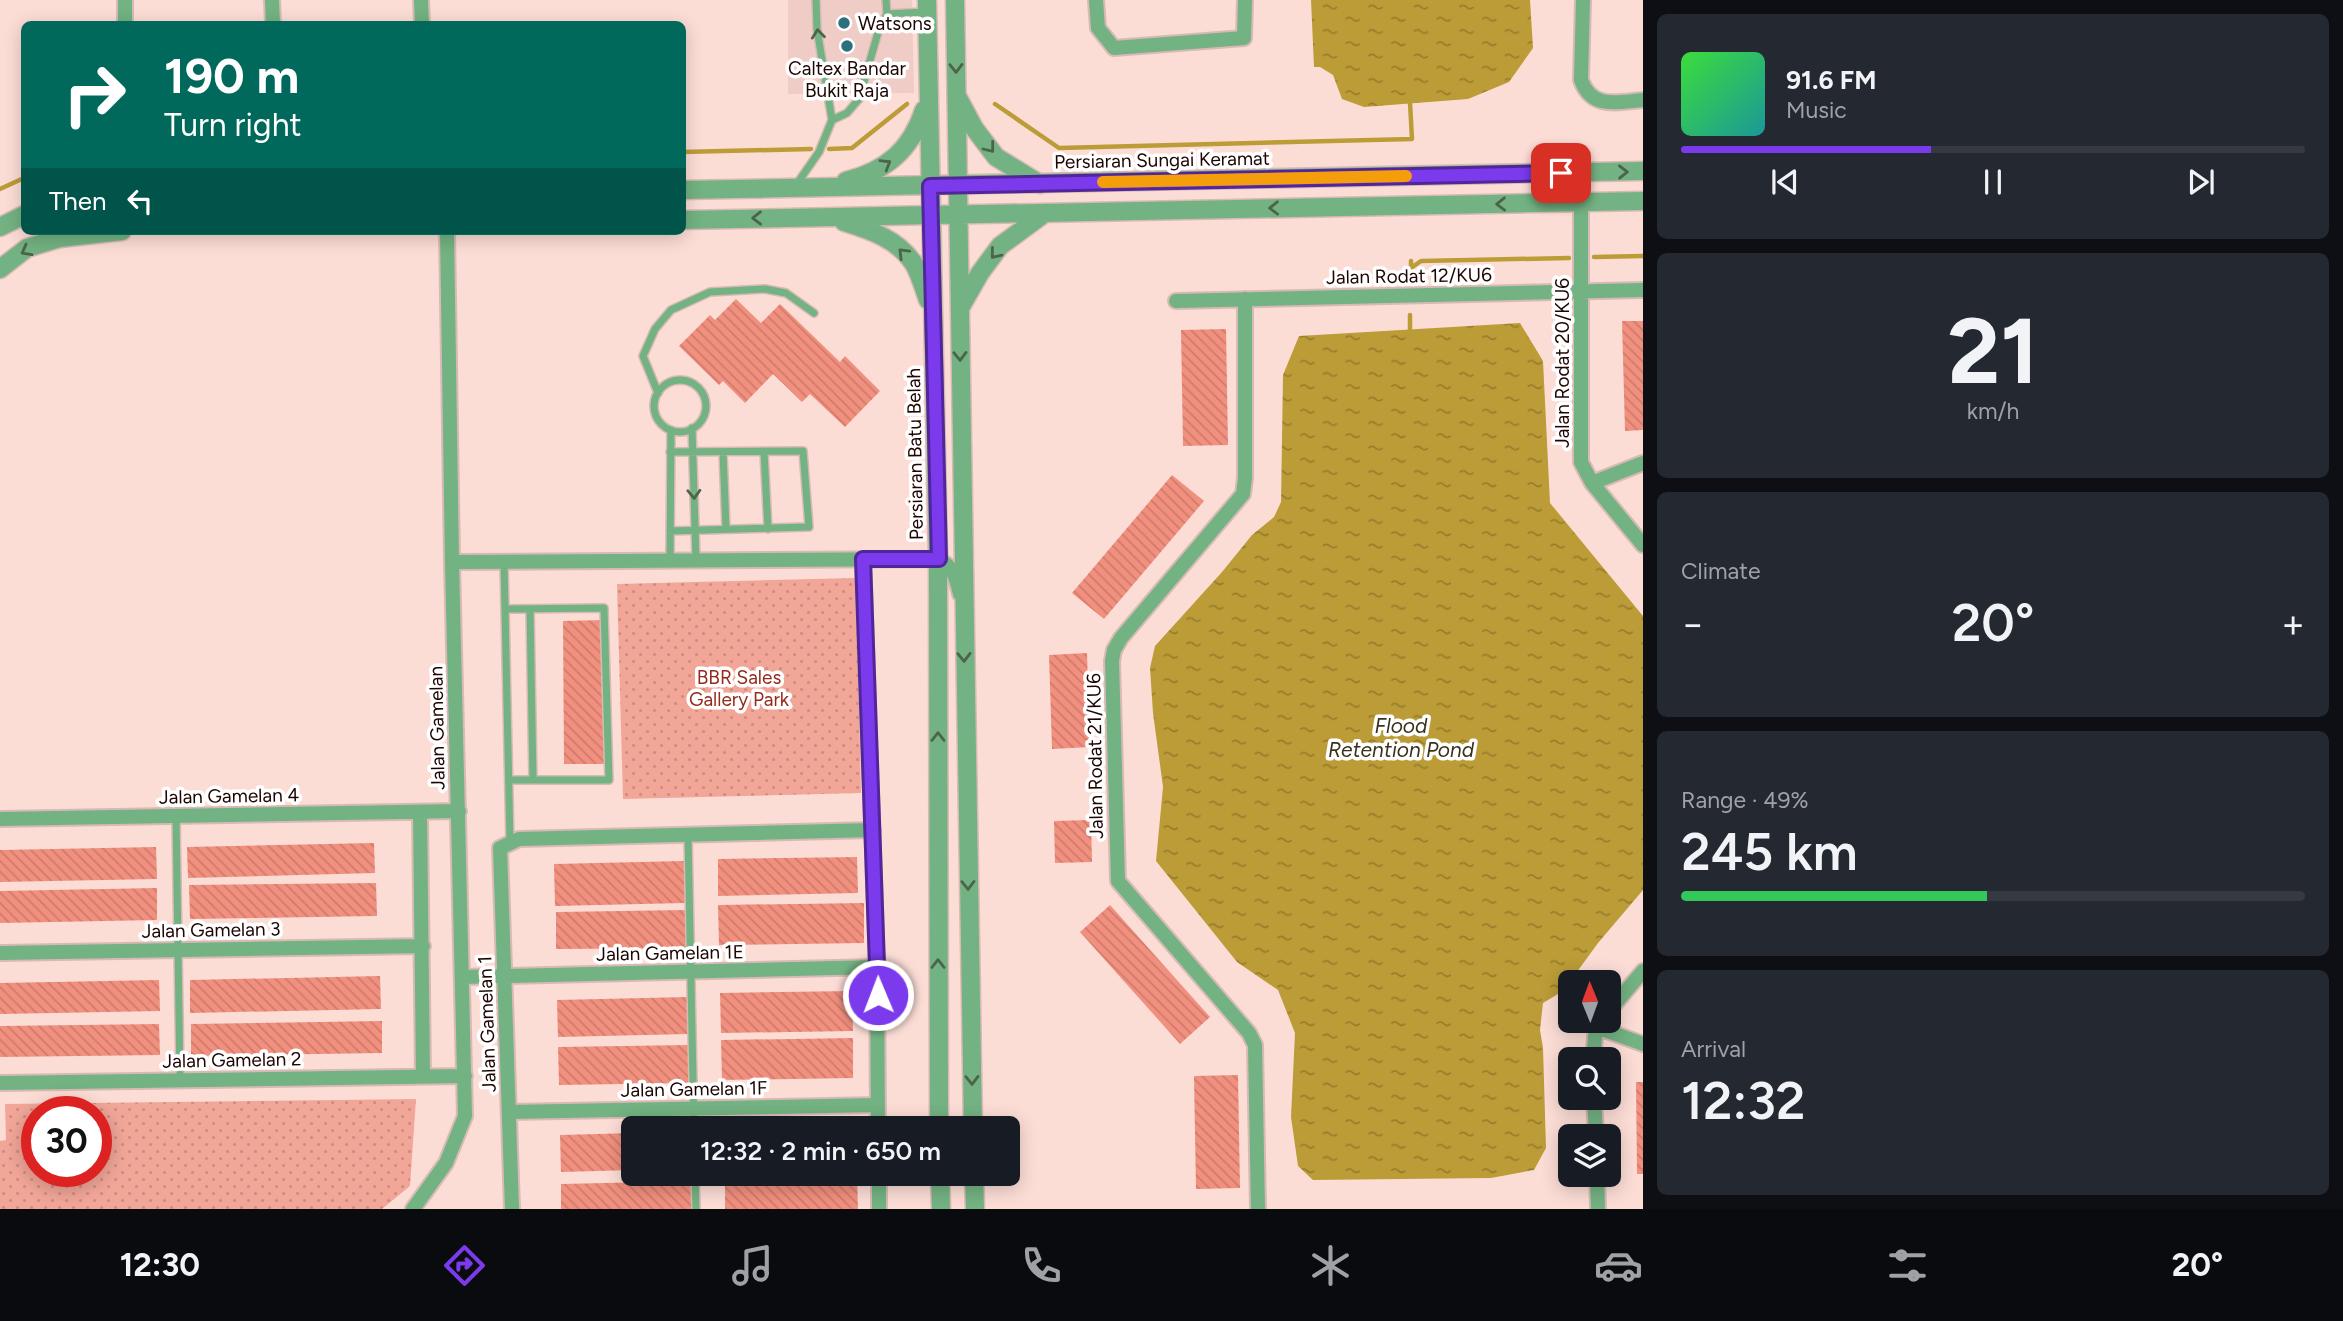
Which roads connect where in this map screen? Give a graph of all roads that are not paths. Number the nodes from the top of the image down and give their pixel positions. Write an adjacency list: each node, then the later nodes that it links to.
1 (125, 0): 12 (street)
2 (272, 0): 13 (street)
3 (421, 0): 14 (street)
4 (816, 0): 18 (lane, one-way to 4)
5 (887, 0): 11 (lane)
6 (955, 0): 15 (street, one-way to 15)
7 (1096, 0): 8 (street)
8 (1245, 0)
9 (1583, 0): 17 (street)
10 (927, 6): 11 (lane); 16 (street, Persiaran Batu Belah)
11 (887, 14): 18 (lane)
12 (125, 21)
13 (272, 21)
14 (422, 21)
15 (956, 95): 20 (street, one-way to 20); 21 (street)
16 (929, 96): 22 (street, Persiaran Batu Belah); 24 (street, one-way to 16)
17 (1643, 100)
18 (832, 120): 23 (lane)
19 (1643, 171): 20 (street, Persiaran Sungai Keramat, one-way to 19)
20 (1040, 184): 21 (street, Persiaran Sungai Keramat)
21 (958, 185): 22 (street, Persiaran Sungai Keramat); 29 (street)
22 (930, 186): 24 (street, Persiaran Sungai Keramat); 30 (street, Persiaran Batu Belah)
23 (793, 188): 24 (street, Persiaran Sungai Keramat); 25 (street, Persiaran Sungai Keramat)
24 (822, 188)
25 (686, 190)
26 (1643, 201): 27 (street)
27 (1581, 202): 28 (street, one-way to 28); 39 (street, Jalan Rodat 20/KU6)
28 (1045, 213): 29 (street); 42 (street, one-way to 42)
29 (958, 214): 30 (street); 42 (street)
30 (931, 215): 32 (street); 44 (street, Persiaran Batu Belah)
31 (21, 216): 34 (street)
32 (825, 217): 33 (street, one-way to 33); 44 (street, one-way to 32)
33 (686, 220)
34 (0, 227)
35 (81, 235): 37 (street, one-way to 37)
36 (447, 235): 64 (street, Jalan Gamelan)
37 (0, 269)
38 (1643, 290): 39 (street, Jalan Rodat 12/KU6)
39 (1582, 291): 40 (street, Jalan Rodat 12/KU6); 53 (street, Jalan Rodat 20/KU6)
40 (1245, 299): 41 (street, Jalan Rodat 12/KU6); 110 (street, Jalan Rodat 21/KU6)
41 (1176, 301)
42 (960, 308): 67 (street, one-way to 67)
43 (814, 313): 45 (lane)
44 (933, 313): 60 (street, Persiaran Batu Belah)
45 (658, 393): 46 (lane); 47 (lane)
46 (692, 428): 47 (lane); 51 (lane)
47 (671, 430): 48 (lane)
48 (670, 452): 51 (lane); 57 (lane)
49 (723, 452): 50 (lane); 51 (lane); 54 (lane)
50 (764, 452): 55 (lane); 55 (lane)
51 (692, 453): 56 (lane, one-way to 56)
52 (1643, 463): 53 (street)
53 (1592, 483): 58 (street, Jalan Rodat 20/KU6)
54 (726, 529): 55 (lane); 56 (lane)
55 (768, 529)
56 (695, 530): 57 (lane); 62 (lane)
57 (670, 531): 61 (lane)
58 (1643, 545)
59 (863, 559): 60 (street); 62 (street); 74 (street)
60 (939, 559): 67 (street); 97 (street, Persiaran Batu Belah, one-way to 60)
61 (670, 560): 62 (street); 63 (street)
62 (696, 560)
63 (504, 561): 64 (street); 65 (lane)
64 (452, 562): 70 (street, Jalan Gamelan)
65 (505, 609): 66 (lane); 68 (lane)
66 (530, 609): 69 (lane); 69 (lane)
67 (964, 614): 98 (street, one-way to 98)
68 (509, 780): 69 (lane); 76 (lane)
69 (533, 780)
70 (458, 811): 71 (street, Jalan Gamelan 4); 84 (street, Jalan Gamelan)
71 (421, 812): 72 (street, Jalan Gamelan 4); 77 (street)
72 (176, 816): 73 (street, Jalan Gamelan 4); 78 (lane)
73 (0, 819)
74 (873, 831): 75 (street); 80 (street)
75 (688, 835): 76 (street); 81 (lane)
76 (510, 843): 83 (street, Jalan Gamelan 1)
77 (423, 946): 78 (street, Jalan Gamelan 3); 88 (street)
78 (178, 950): 79 (street, Jalan Gamelan 3); 90 (lane)
79 (0, 953)
80 (877, 967): 81 (street, Jalan Gamelan 1E); 92 (street)
81 (691, 971): 83 (street, Jalan Gamelan 1E); 93 (lane)
82 (1643, 971): 85 (street)
83 (504, 976): 84 (street, Jalan Gamelan 1E); 94 (street, Jalan Gamelan 1)
84 (463, 977): 89 (street, Jalan Gamelan)
85 (1621, 997)
86 (1619, 1033): 87 (street)
87 (1643, 1044)
88 (423, 1076): 89 (street, Jalan Gamelan 2); 90 (street, Jalan Gamelan 2)
89 (465, 1076): 104 (street, Jalan Gamelan)
90 (180, 1080): 91 (street, Jalan Gamelan 2)
91 (0, 1083)
92 (878, 1105): 93 (street, Jalan Gamelan 1F); 96 (street)
93 (694, 1108): 94 (street, Jalan Gamelan 1F); 95 (lane)
94 (509, 1111): 105 (street, Jalan Gamelan 1)
95 (694, 1116)
96 (878, 1116)
97 (939, 1116)
98 (973, 1116)
99 (695, 1186): 106 (lane)
100 (879, 1186): 107 (street)
101 (940, 1186): 108 (street)
102 (974, 1186): 109 (street)
103 (1597, 1187): 111 (street)
104 (413, 1209)
105 (512, 1209)
106 (696, 1209)
107 (879, 1209)
108 (941, 1209)
109 (975, 1209)
110 (1258, 1209)
111 (1598, 1209)

